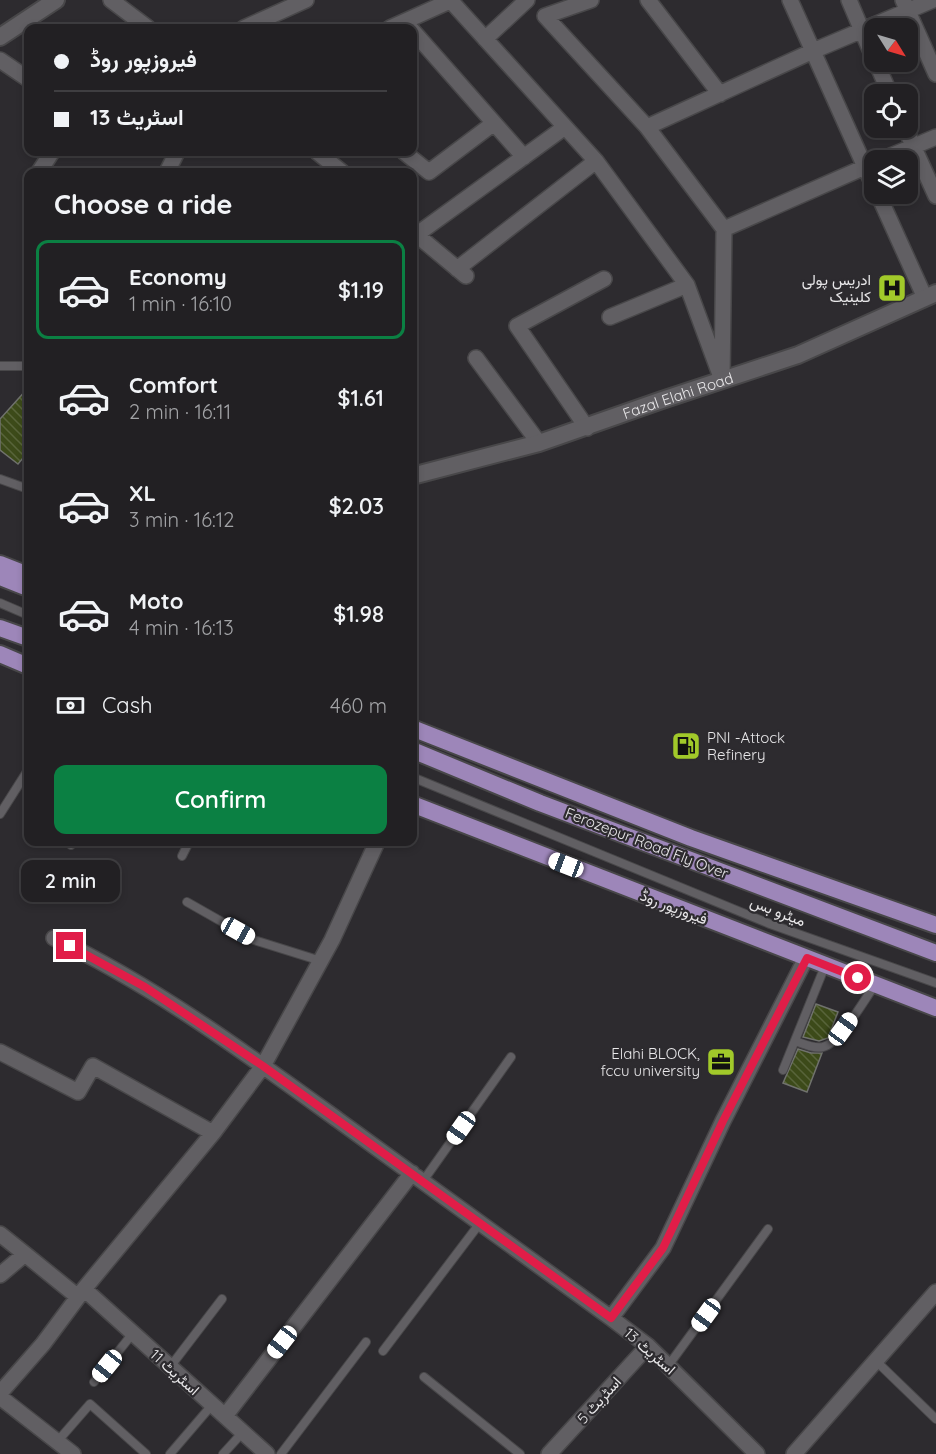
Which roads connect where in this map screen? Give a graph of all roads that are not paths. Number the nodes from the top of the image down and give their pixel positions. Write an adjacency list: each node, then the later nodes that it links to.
1 (56, 0): 19 (street)
2 (111, 0): 13 (street)
3 (306, 0): 14 (street)
4 (450, 0): 15 (street); 20 (street)
5 (529, 0): 12 (street); 20 (street)
6 (591, 0): 12 (street)
7 (648, 0): 25 (street)
8 (790, 0): 21 (street)
9 (849, 0): 16 (street)
10 (933, 0): 11 (street)
11 (905, 6): 16 (street); 23 (street)
12 (545, 16): 28 (street)
13 (143, 24)
14 (253, 24)
15 (414, 24)
16 (862, 30): 18 (street); 21 (street)
17 (417, 35): 26 (street)
18 (864, 35)
19 (0, 37)
20 (485, 39): 27 (street)
21 (813, 51): 25 (street); 33 (street)
22 (0, 60): 24 (street)
23 (936, 74)
24 (24, 77)
25 (720, 94): 28 (street)
26 (494, 123): 35 (street); 36 (street)
27 (565, 127): 36 (street); 37 (street)
28 (647, 127): 42 (street)
29 (936, 137): 31 (street)
30 (909, 138): 31 (street)
31 (913, 147): 32 (street); 40 (street)
32 (906, 150)
33 (864, 153)
34 (322, 156): 38 (street)
35 (409, 156)
36 (524, 157): 43 (street)
37 (596, 161): 44 (street); 46 (street)
38 (337, 168)
39 (864, 168): 42 (street)
40 (936, 196)
41 (883, 204): 47 (street)
42 (724, 229): 52 (street)
43 (417, 231)
44 (417, 236)
45 (604, 279): 53 (street)
46 (687, 285): 48 (street); 52 (street)
47 (931, 296): 52 (street, Fazal Elahi Road)
48 (610, 317)
49 (476, 358): 54 (street)
50 (0, 366): 51 (lane)
51 (24, 366)
52 (722, 380): 53 (street, Fazal Elahi Road)
53 (587, 428): 54 (street, Fazal Elahi Road)
54 (539, 443): 55 (street, Fazal Elahi Road)
55 (417, 475)
56 (0, 479): 57 (lane)
57 (24, 488)
58 (0, 564): 59 (main road)
59 (24, 573)
60 (0, 577): 61 (main road)
61 (24, 586)
62 (0, 603): 63 (lane)
63 (24, 613)
64 (0, 628): 65 (main road)
65 (24, 637)
66 (0, 654): 67 (main road)
67 (24, 664)
68 (417, 730): 78 (main road)
69 (417, 752): 80 (main road, Ferozepur Road Fly Over)
70 (24, 776): 73 (lane)
71 (417, 779): 84 (lane, میٹرو بس)
72 (417, 806): 81 (main road, فیروزپور روڈ)
73 (0, 814)
74 (187, 846): 76 (lane)
75 (375, 846): 82 (street)
76 (182, 856)
77 (187, 902): 82 (lane)
78 (936, 925)
79 (54, 938): 90 (street, اسٹریٹ 13)
80 (936, 953)
81 (807, 958): 83 (main road, فیروزپور روڈ); 102 (street)
82 (321, 961): 90 (street)
83 (825, 966): 85 (main road, فیروزپور روڈ); 87 (lane)
84 (936, 983)
85 (875, 985): 86 (main road, فیروزپور روڈ); 87 (lane)
86 (936, 1008)
87 (795, 1041): 91 (lane)
88 (0, 1052): 92 (street)
89 (511, 1057): 93 (lane)
90 (263, 1066): 92 (street); 93 (street, اسٹریٹ 13)
91 (783, 1070)
92 (213, 1133): 99 (street)
93 (417, 1177): 94 (street, اسٹریٹ 13); 114 (street)
94 (480, 1223): 102 (street, اسٹریٹ 13); 106 (lane)
95 (768, 1229): 108 (lane)
96 (0, 1234): 97 (street, اسٹریٹ 11)
97 (25, 1254): 98 (street); 99 (street, اسٹریٹ 11)
98 (0, 1275)
99 (81, 1293): 103 (street, اسٹریٹ 11); 112 (street)
100 (222, 1299): 109 (lane)
101 (933, 1302): 107 (street)
102 (611, 1318): 105 (street, اسٹریٹ 13)
103 (133, 1334): 109 (street, اسٹریٹ 11); 111 (lane)
104 (366, 1342): 124 (lane)
105 (648, 1346): 108 (street, اسٹریٹ 13); 126 (street, اسٹریٹ 5)
106 (383, 1351)
107 (876, 1361): 115 (lane); 127 (street)
108 (668, 1366): 118 (street, اسٹریٹ 13)
109 (170, 1367): 113 (street, اسٹریٹ 11)
110 (424, 1377): 125 (lane)
111 (94, 1382)
112 (0, 1395): 117 (street)
113 (212, 1405): 114 (street, اسٹریٹ 11); 121 (lane)
114 (225, 1416): 116 (street, اسٹریٹ 11)
115 (936, 1419)
116 (243, 1432): 122 (lane); 123 (street, اسٹریٹ 11)
117 (56, 1443): 119 (street); 120 (lane)
118 (749, 1451)
119 (73, 1454)
120 (146, 1454)
121 (170, 1454)
122 (223, 1454)
123 (267, 1454)
124 (281, 1454)
125 (520, 1454)
126 (549, 1454)
127 (794, 1454)

